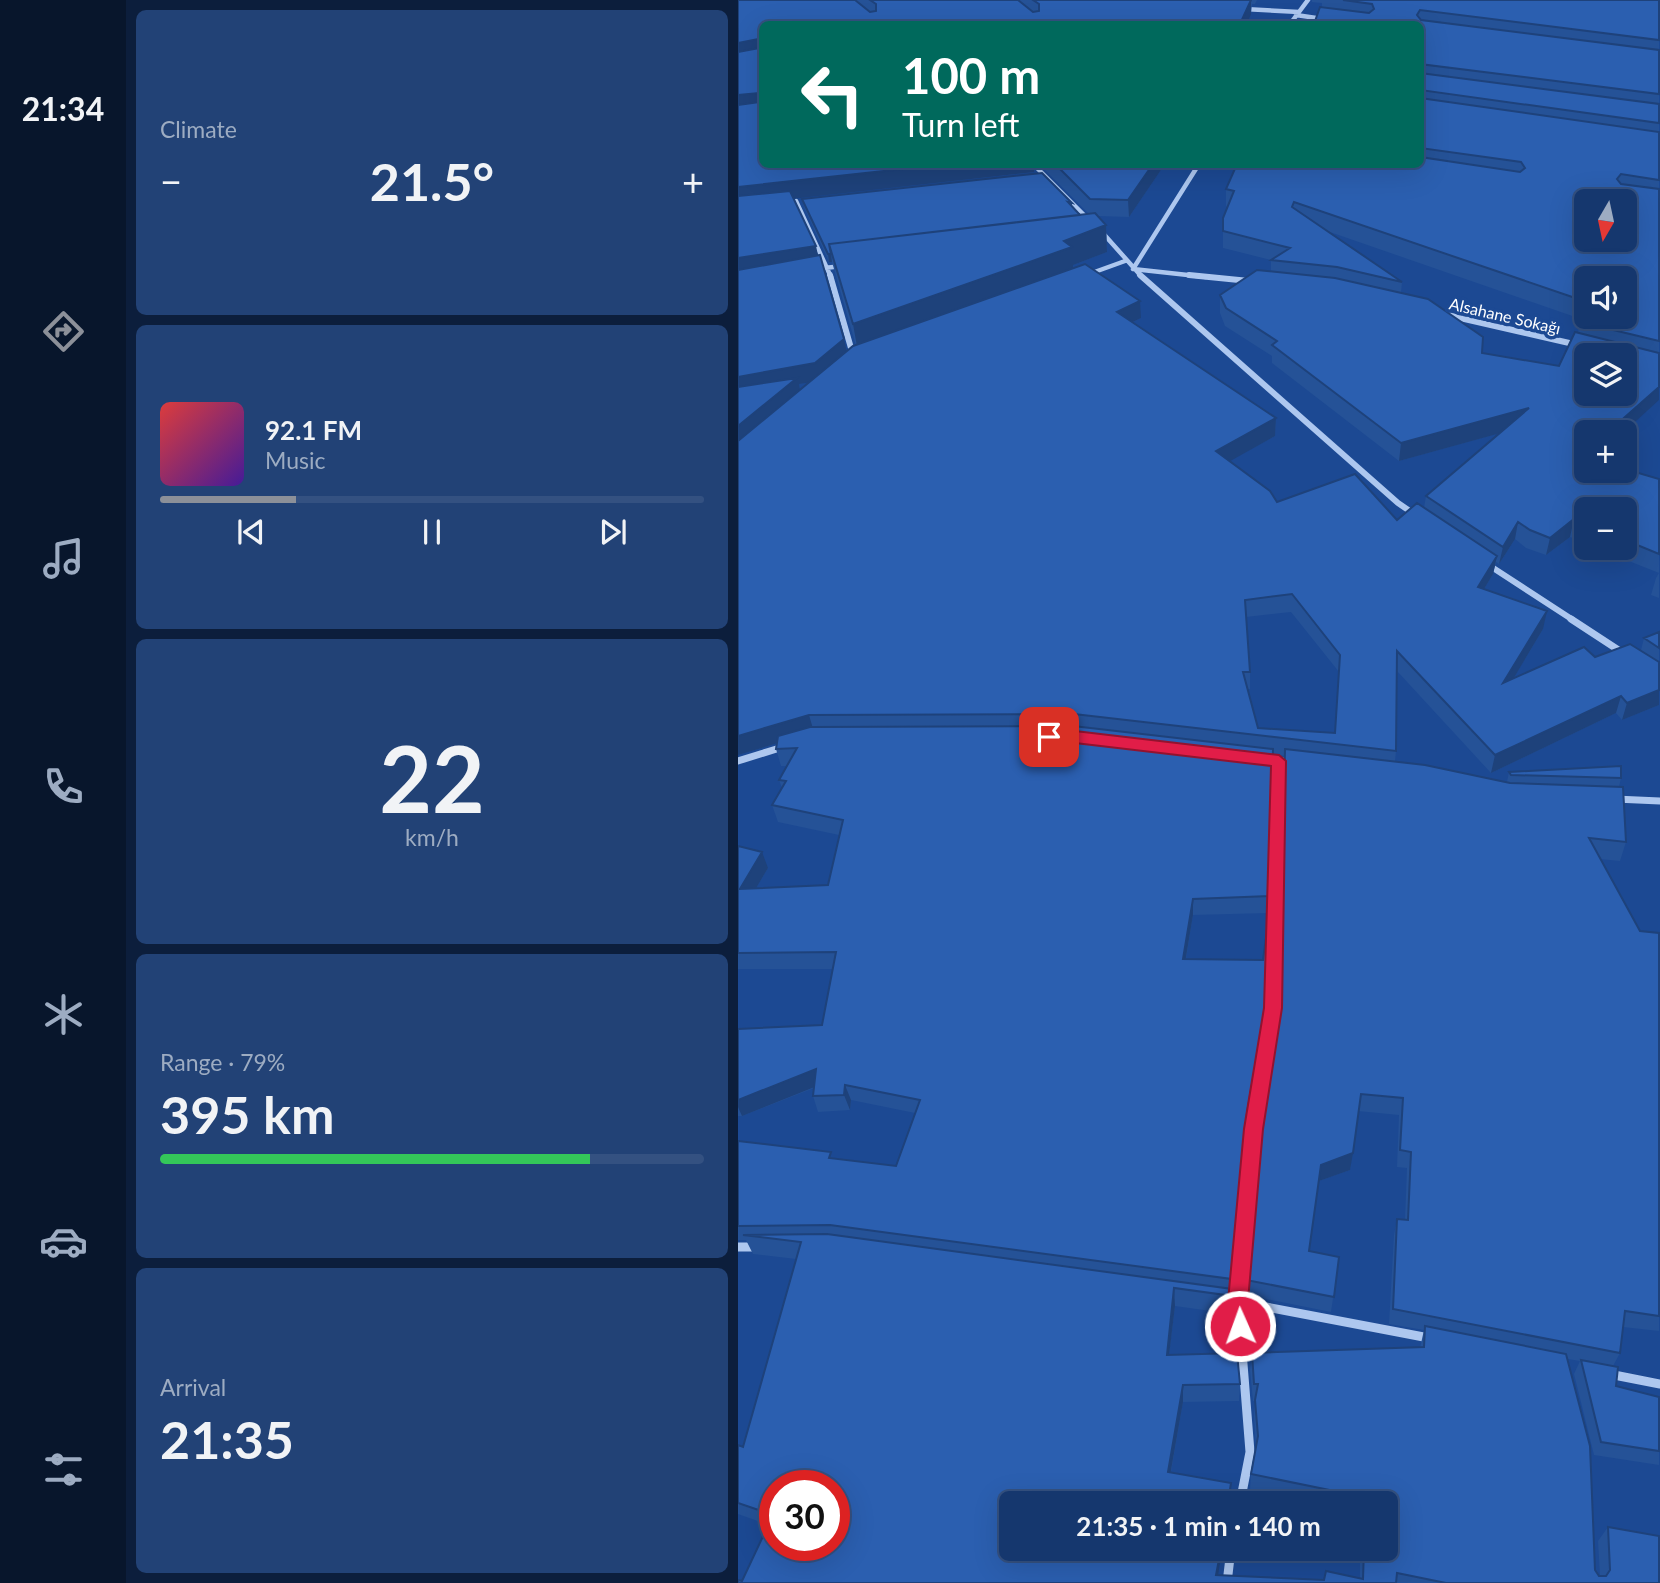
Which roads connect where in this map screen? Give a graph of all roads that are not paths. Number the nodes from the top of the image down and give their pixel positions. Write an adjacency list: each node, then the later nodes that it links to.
1 (1308, 0): 3 (street)
2 (1232, 8): 3 (street)
3 (1297, 14): 4 (street); 5 (street)
4 (1332, 20)
5 (1292, 21)
6 (1037, 168): 8 (street)
7 (1196, 168): 18 (street)
8 (1044, 176): 9 (street); 13 (street)
9 (1030, 177)
10 (810, 200): 11 (street)
11 (796, 201): 12 (street); 17 (street)
12 (785, 203)
13 (1104, 234): 14 (street); 15 (street)
14 (1090, 235)
15 (1125, 261): 18 (street); 20 (street)
16 (856, 264): 17 (street)
17 (828, 267): 19 (street); 24 (street)
18 (1133, 269): 21 (street); 25 (street)
19 (802, 272)
20 (1086, 275)
21 (1254, 281)
22 (1443, 314): 23 (street, Alsahane Sokağı)
23 (1574, 344)
24 (867, 355)
25 (1419, 517)
26 (1484, 562): 27 (street)
27 (1626, 655)
28 (789, 746): 30 (street)
29 (1251, 758): 31 (street)
30 (738, 761)
31 (1279, 761): 32 (street); 38 (street)
32 (1305, 764)
33 (1604, 799): 34 (street)
34 (1660, 801)
35 (738, 1247): 36 (street)
36 (766, 1247)
37 (1211, 1297): 38 (street)
38 (1238, 1301): 39 (street); 42 (street)
39 (1445, 1341)
40 (1591, 1371): 41 (street)
41 (1660, 1384)
42 (1242, 1491)
43 (1230, 1561): 44 (street)
44 (1227, 1583)

